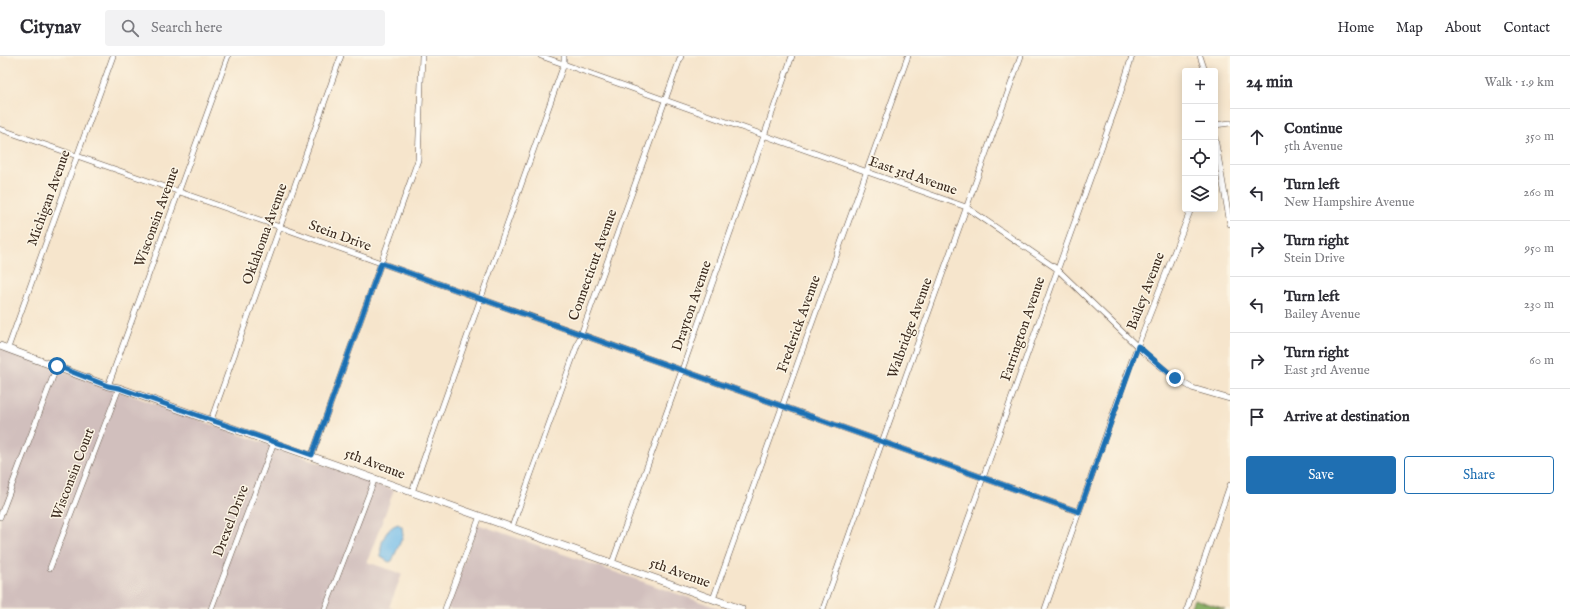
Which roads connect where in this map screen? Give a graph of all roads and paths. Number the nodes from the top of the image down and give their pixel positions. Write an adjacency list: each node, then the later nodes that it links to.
1 (113, 56): 20 (street, Michigan Avenue)
2 (228, 56): 23 (street, Wisconsin Avenue)
3 (341, 56): 27 (street, Oklahoma Avenue)
4 (422, 56): 28 (street)
5 (541, 56): 13 (street, East 3rd Avenue)
6 (564, 56): 13 (street)
7 (681, 56): 15 (street, Connecticut Avenue)
8 (792, 56): 19 (street, Drayton Avenue)
9 (908, 56): 22 (street, Frederick Avenue)
10 (1021, 56): 24 (street, Walbridge Avenue)
11 (1132, 56): 29 (street, Farrington Avenue)
12 (1200, 56): 14 (street)
13 (564, 64): 15 (street, East 3rd Avenue); 30 (street)
14 (1204, 68)
15 (665, 100): 19 (street, East 3rd Avenue); 31 (street, Connecticut Avenue)
16 (1230, 123): 17 (street)
17 (1218, 125)
18 (0, 129): 20 (street, Stein Drive)
19 (764, 134): 22 (street, East 3rd Avenue); 36 (street, Drayton Avenue)
20 (77, 155): 23 (street, Stein Drive); 34 (street, Michigan Avenue)
21 (1218, 167): 26 (street)
22 (866, 172): 24 (street, East 3rd Avenue); 40 (street, Frederick Avenue)
23 (179, 191): 27 (street, Stein Drive); 37 (street, Wisconsin Avenue)
24 (966, 207): 29 (street, East 3rd Avenue); 43 (street, Walbridge Avenue)
25 (1191, 212): 33 (street, Bailey Avenue)
26 (1230, 224)
27 (280, 227): 28 (street, Stein Drive); 41 (street, Oklahoma Avenue)
28 (381, 263): 30 (street, Stein Drive); 44 (street)
29 (1057, 268): 33 (street, East 3rd Avenue); 46 (street, Farrington Avenue)
30 (481, 298): 31 (street, Stein Drive); 48 (street)
31 (580, 334): 36 (street, Stein Drive); 52 (street, Connecticut Avenue)
32 (0, 346): 34 (main road, 5th Avenue)
33 (1138, 346): 39 (street, East 3rd Avenue); 49 (street, Bailey Avenue)
34 (8, 348): 35 (main road, 5th Avenue)
35 (57, 366): 37 (main road, 5th Avenue); 51 (street)
36 (682, 370): 40 (street, Stein Drive); 53 (street, Drayton Avenue)
37 (108, 386): 38 (main road, 5th Avenue)
38 (119, 388): 41 (main road, 5th Avenue); 54 (street, Wisconsin Court)
39 (1230, 399)
40 (782, 407): 43 (street, Stein Drive); 55 (street, Frederick Avenue)
41 (211, 420): 42 (main road, 5th Avenue)
42 (274, 442): 44 (main road, 5th Avenue); 56 (street, Drexel Drive)
43 (882, 442): 46 (street, Stein Drive); 60 (street, Walbridge Avenue)
44 (312, 455): 45 (main road, 5th Avenue)
45 (375, 478): 48 (main road, 5th Avenue); 57 (street)
46 (983, 478): 49 (street, Stein Drive); 61 (street, Farrington Avenue)
47 (1230, 485): 63 (street)
48 (412, 492): 50 (main road, 5th Avenue)
49 (1079, 512): 62 (street, Bailey Avenue)
50 (480, 516): 52 (main road, 5th Avenue); 58 (street)
51 (0, 517)
52 (512, 527): 53 (main road, 5th Avenue)
53 (612, 563): 55 (main road, 5th Avenue)
54 (50, 568)
55 (713, 599): 59 (main road, 5th Avenue)
56 (211, 609)
57 (325, 609)
58 (445, 609)
59 (740, 609)
60 (823, 609)
61 (936, 609)
62 (1045, 609)
63 (1187, 609)

